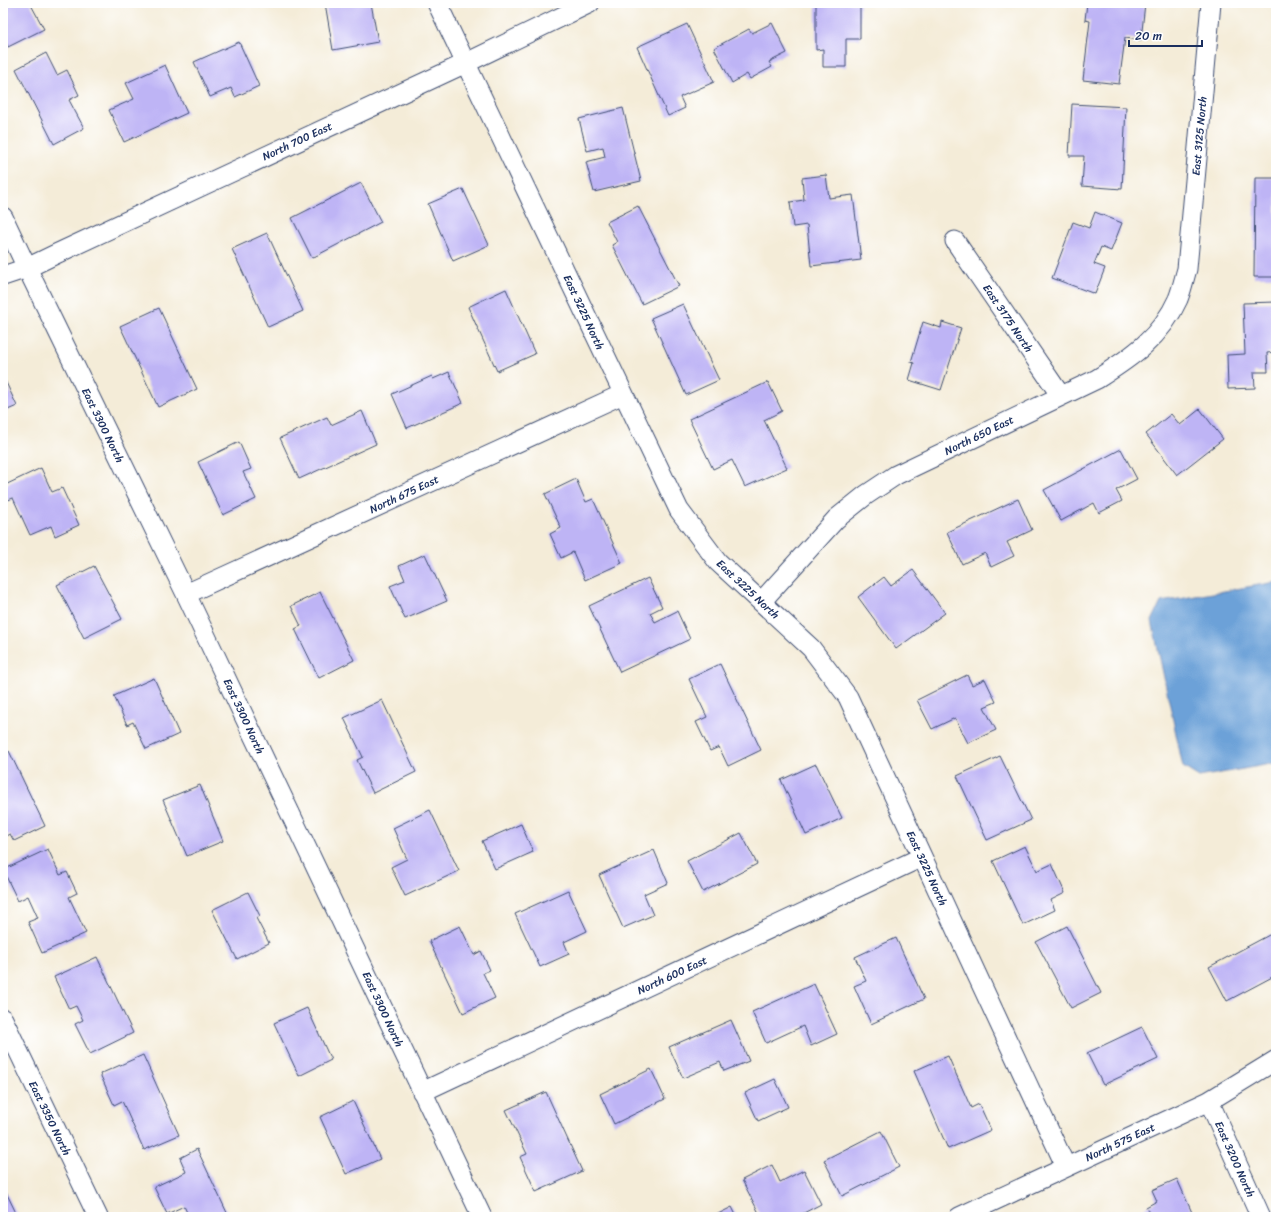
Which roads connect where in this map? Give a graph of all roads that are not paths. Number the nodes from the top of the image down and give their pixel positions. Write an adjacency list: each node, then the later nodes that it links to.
1 (437, 3): 4 (street, East 3225 North)
2 (590, 3): 4 (street, North 700 East)
3 (1211, 3): 8 (street, East 3125 North)
4 (466, 63): 7 (street, North 700 East); 10 (street, East 3225 North)
5 (3, 217): 7 (street, East 3300 North)
6 (955, 241): 11 (street, East 3175 North)
7 (26, 268): 9 (street, North 700 East); 12 (street, East 3300 North)
8 (1187, 269): 11 (street, North 650 East)
9 (3, 276)
10 (623, 394): 12 (street, North 675 East); 13 (street, East 3225 North)
11 (1061, 396): 13 (street, North 650 East)
12 (186, 594): 17 (street, East 3300 North)
13 (761, 602): 14 (street, East 3225 North)
14 (922, 858): 17 (street, North 600 East); 19 (street, East 3225 North)
15 (3, 1019): 20 (street, East 3350 North)
16 (1276, 1060): 18 (street, North 575 East)
17 (422, 1092): 21 (street, East 3300 North)
18 (1209, 1101): 19 (street, North 575 East); 23 (street, East 3200 North)
19 (1066, 1167): 22 (street, North 575 East)
20 (98, 1217)
21 (482, 1217)
22 (959, 1217)
23 (1261, 1217)

